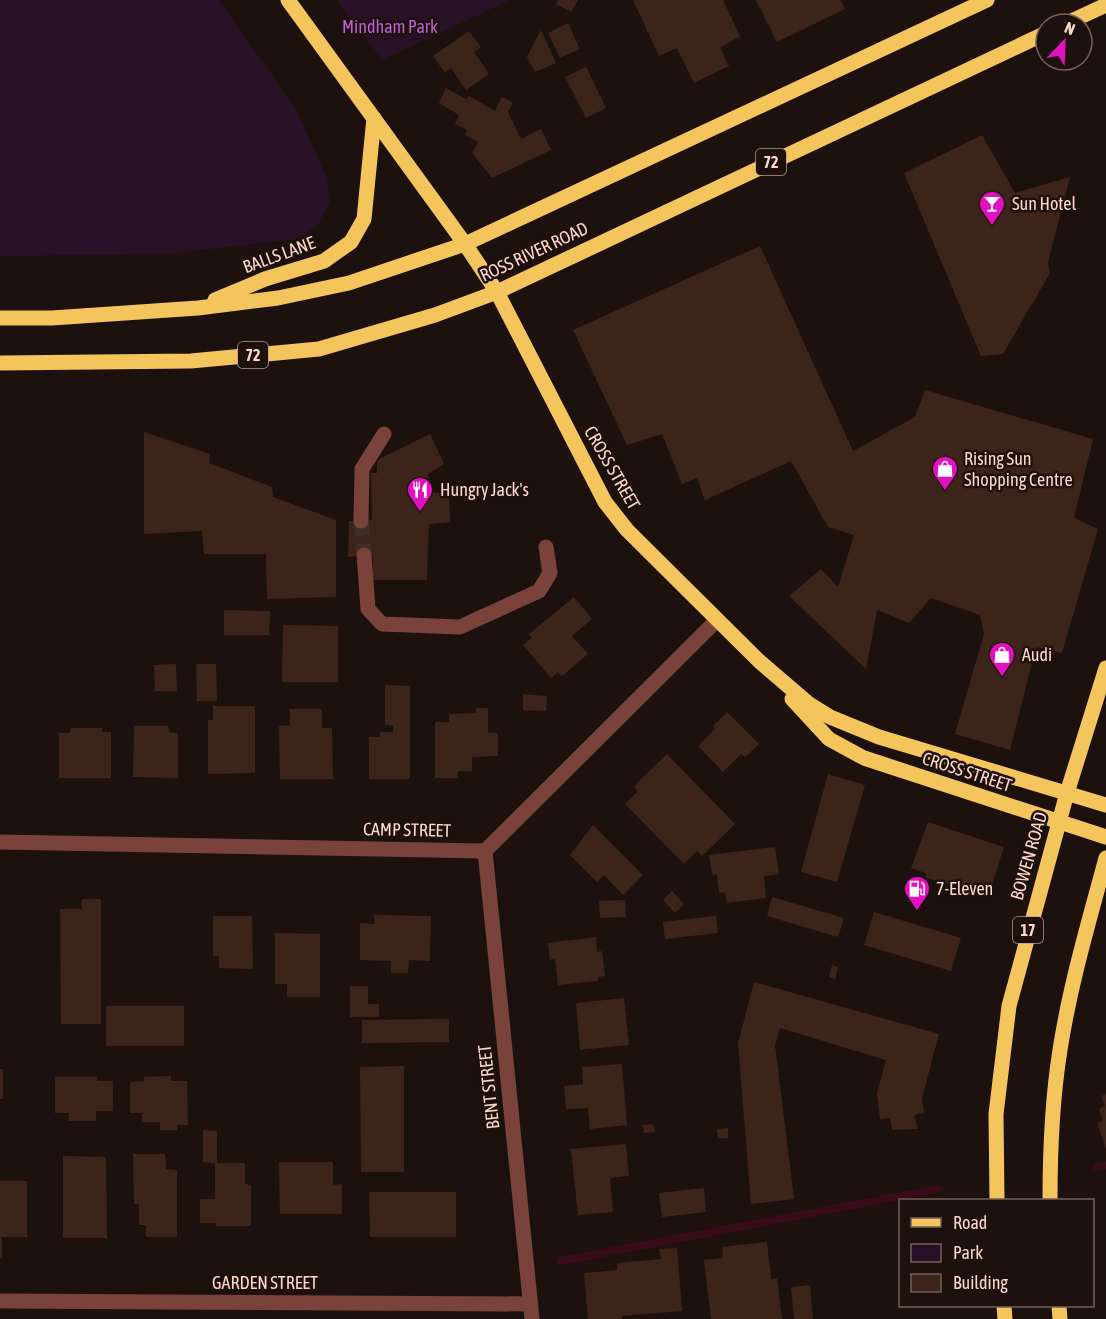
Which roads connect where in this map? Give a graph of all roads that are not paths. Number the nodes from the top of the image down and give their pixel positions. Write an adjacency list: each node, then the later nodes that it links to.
1 (288, 0): 6 (main road)
2 (987, 0): 7 (main road, ROSS RIVER ROAD)
3 (1106, 5): 4 (main road)
4 (1091, 12)
5 (1034, 39): 8 (main road, ROSS RIVER ROAD / 72)
6 (374, 118): 7 (main road); 9 (main road, BALLS LANE)
7 (465, 244): 8 (main road); 9 (main road, ROSS RIVER ROAD)
8 (497, 292): 11 (main road, ROSS RIVER ROAD / 72); 16 (main road, CROSS STREET)
9 (198, 308): 10 (main road, ROSS RIVER ROAD)
10 (0, 318)
11 (0, 363)
12 (384, 434): 13 (street)
13 (361, 521)
14 (546, 547): 15 (street)
15 (364, 555)
16 (717, 620): 17 (main road, CROSS STREET); 24 (street)
17 (759, 661): 19 (main road, CROSS STREET); 21 (main road, CROSS STREET)
18 (1106, 668): 19 (main road, BOWEN ROAD / 17)
19 (1067, 794): 20 (main road, CROSS STREET); 21 (main road, BOWEN ROAD / 17)
20 (1106, 805)
21 (1059, 822): 22 (main road, CROSS STREET); 26 (main road, BOWEN ROAD / 17)
22 (1106, 837)
23 (0, 842): 24 (street, CAMP STREET)
24 (485, 851): 29 (street, BENT STREET)
25 (1106, 858): 27 (main road)
26 (998, 1199)
27 (1050, 1199)
28 (0, 1301): 29 (street, GARDEN STREET)
29 (531, 1312)

